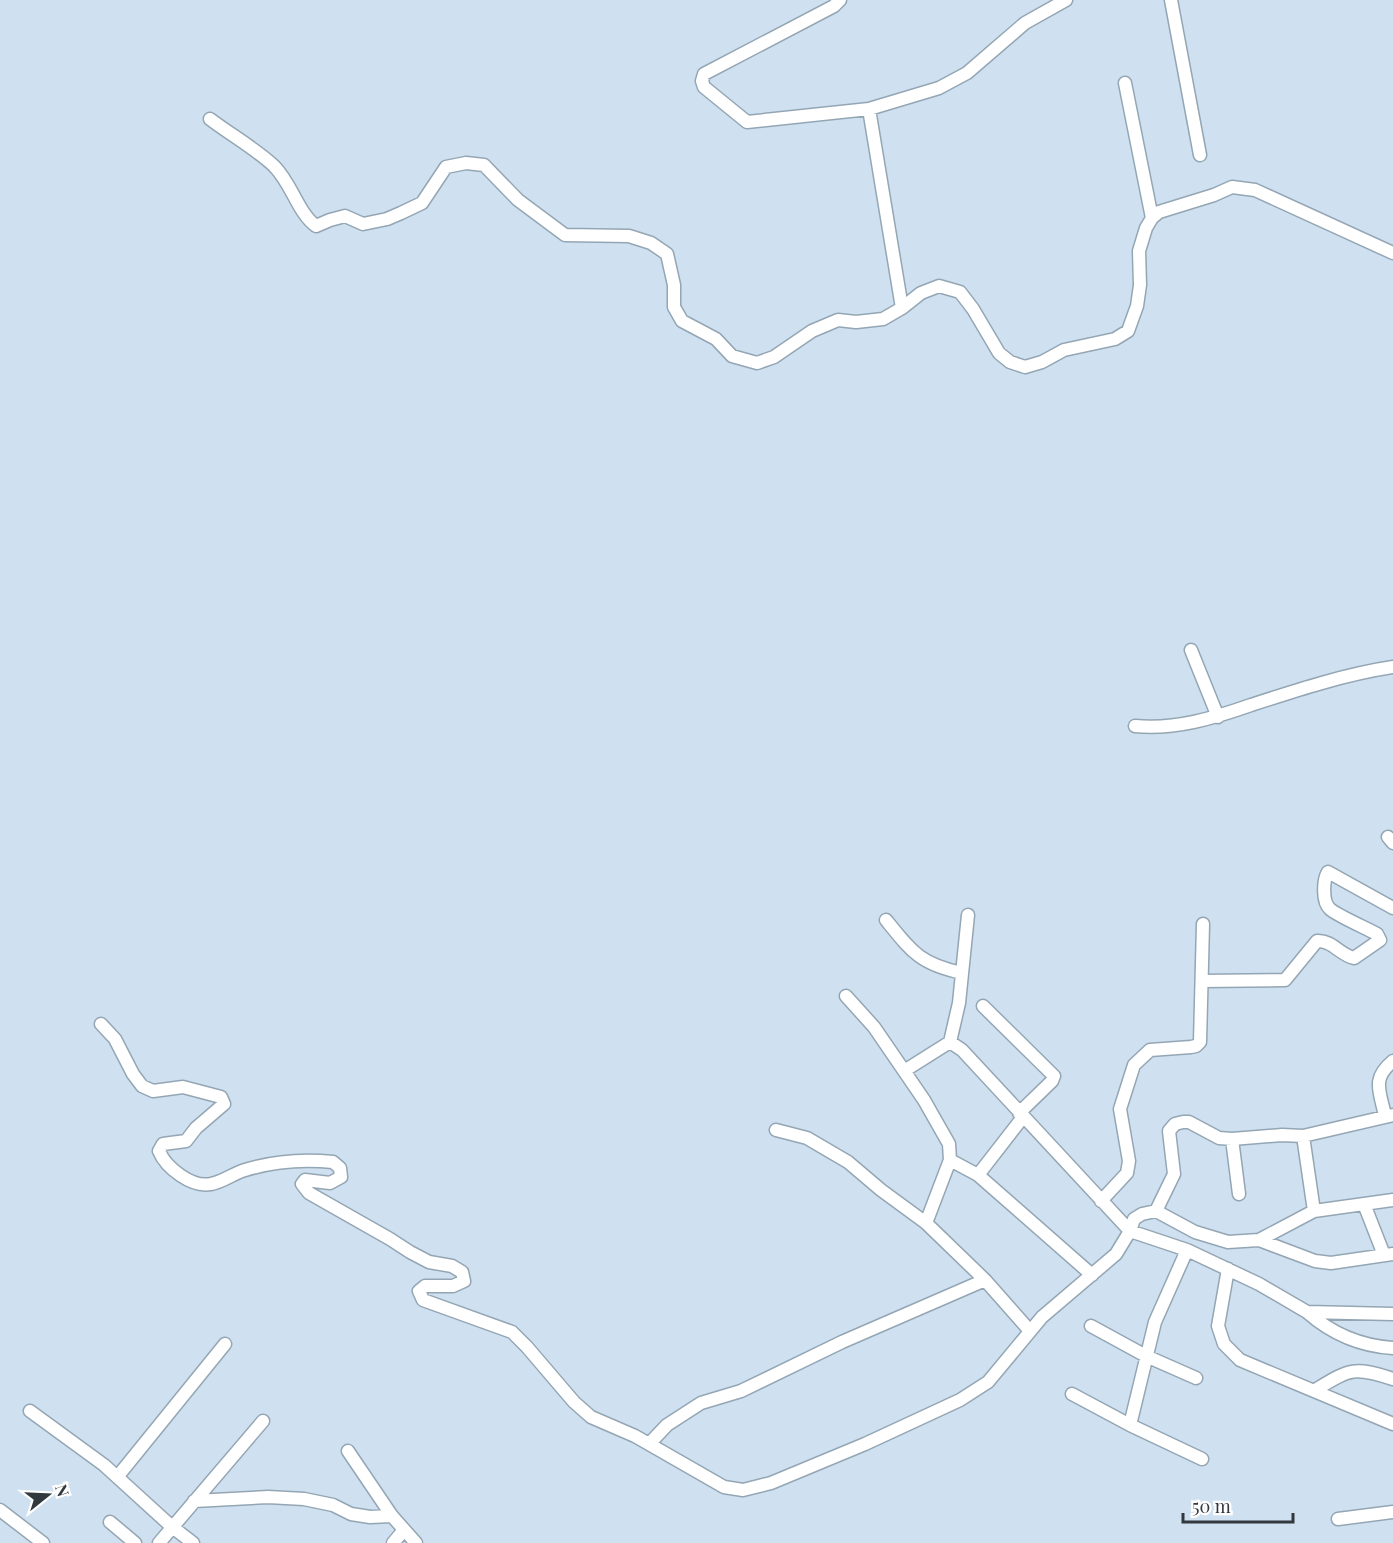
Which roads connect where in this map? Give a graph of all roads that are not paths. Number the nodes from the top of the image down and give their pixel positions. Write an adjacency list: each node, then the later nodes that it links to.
1 (840, 0): 5 (street)
2 (1065, 0): 5 (street)
3 (1171, 0): 7 (street)
4 (1125, 83): 8 (street)
5 (869, 109): 10 (street)
6 (210, 119): 10 (street)
7 (1200, 155)
8 (1152, 218): 9 (street); 10 (street)
9 (1393, 253)
10 (902, 308)
11 (1191, 650): 13 (street)
12 (1393, 667): 13 (street)
13 (1218, 717): 14 (street)
14 (1135, 726)
15 (1393, 908): 20 (street)
16 (968, 915): 19 (street)
17 (886, 920): 19 (street)
18 (1203, 924): 20 (street)
19 (962, 973): 24 (street)
20 (1202, 981): 36 (street)
21 (846, 996): 26 (street)
22 (983, 1006): 27 (street)
23 (101, 1024): 63 (street)
24 (950, 1041): 26 (street); 27 (street)
25 (1393, 1061): 28 (street)
26 (904, 1071): 32 (street)
27 (1021, 1115): 33 (street); 36 (street)
28 (1389, 1116): 30 (street)
29 (776, 1130): 40 (street)
30 (1303, 1136): 31 (street); 39 (street)
31 (1232, 1139): 34 (street); 38 (street)
32 (950, 1160): 33 (street); 40 (street)
33 (978, 1175): 46 (street)
34 (1239, 1194)
35 (1393, 1200): 37 (street)
36 (1101, 1202): 41 (street)
37 (1364, 1204): 39 (street); 44 (street)
38 (1156, 1211): 41 (street); 42 (street)
39 (1314, 1211): 42 (street)
40 (926, 1223): 47 (street)
41 (1130, 1231): 43 (street); 46 (street)
42 (1259, 1240): 44 (street)
43 (1187, 1250): 45 (street); 54 (street)
44 (1389, 1254)
45 (1228, 1269): 48 (street); 57 (street)
46 (1092, 1275): 51 (street)
47 (985, 1280): 51 (street); 63 (street)
48 (1307, 1312): 49 (street); 53 (street)
49 (1393, 1314)
50 (1091, 1326): 54 (street)
51 (1030, 1331): 63 (street)
52 (225, 1344): 66 (street)
53 (1393, 1348)
54 (1146, 1356): 55 (street); 62 (street)
55 (1196, 1378)
56 (1393, 1378): 57 (street)
57 (1314, 1390): 61 (street)
58 (1072, 1394): 62 (street)
59 (30, 1411): 66 (street)
60 (263, 1421): 67 (street)
61 (1393, 1424)
62 (1130, 1425): 65 (street)
63 (649, 1444)
64 (348, 1451): 70 (street)
65 (1202, 1458)
66 (118, 1476): 73 (street)
67 (194, 1502): 70 (street); 73 (street)
68 (0, 1510): 75 (street)
69 (1393, 1512): 71 (street)
70 (392, 1516): 74 (street)
71 (1338, 1519)
72 (110, 1522): 76 (street)
73 (171, 1526): 77 (street); 78 (street)
74 (404, 1530): 79 (street); 80 (street)
75 (44, 1543)
76 (135, 1543)
77 (159, 1543)
78 (193, 1543)
79 (393, 1543)
80 (416, 1543)

